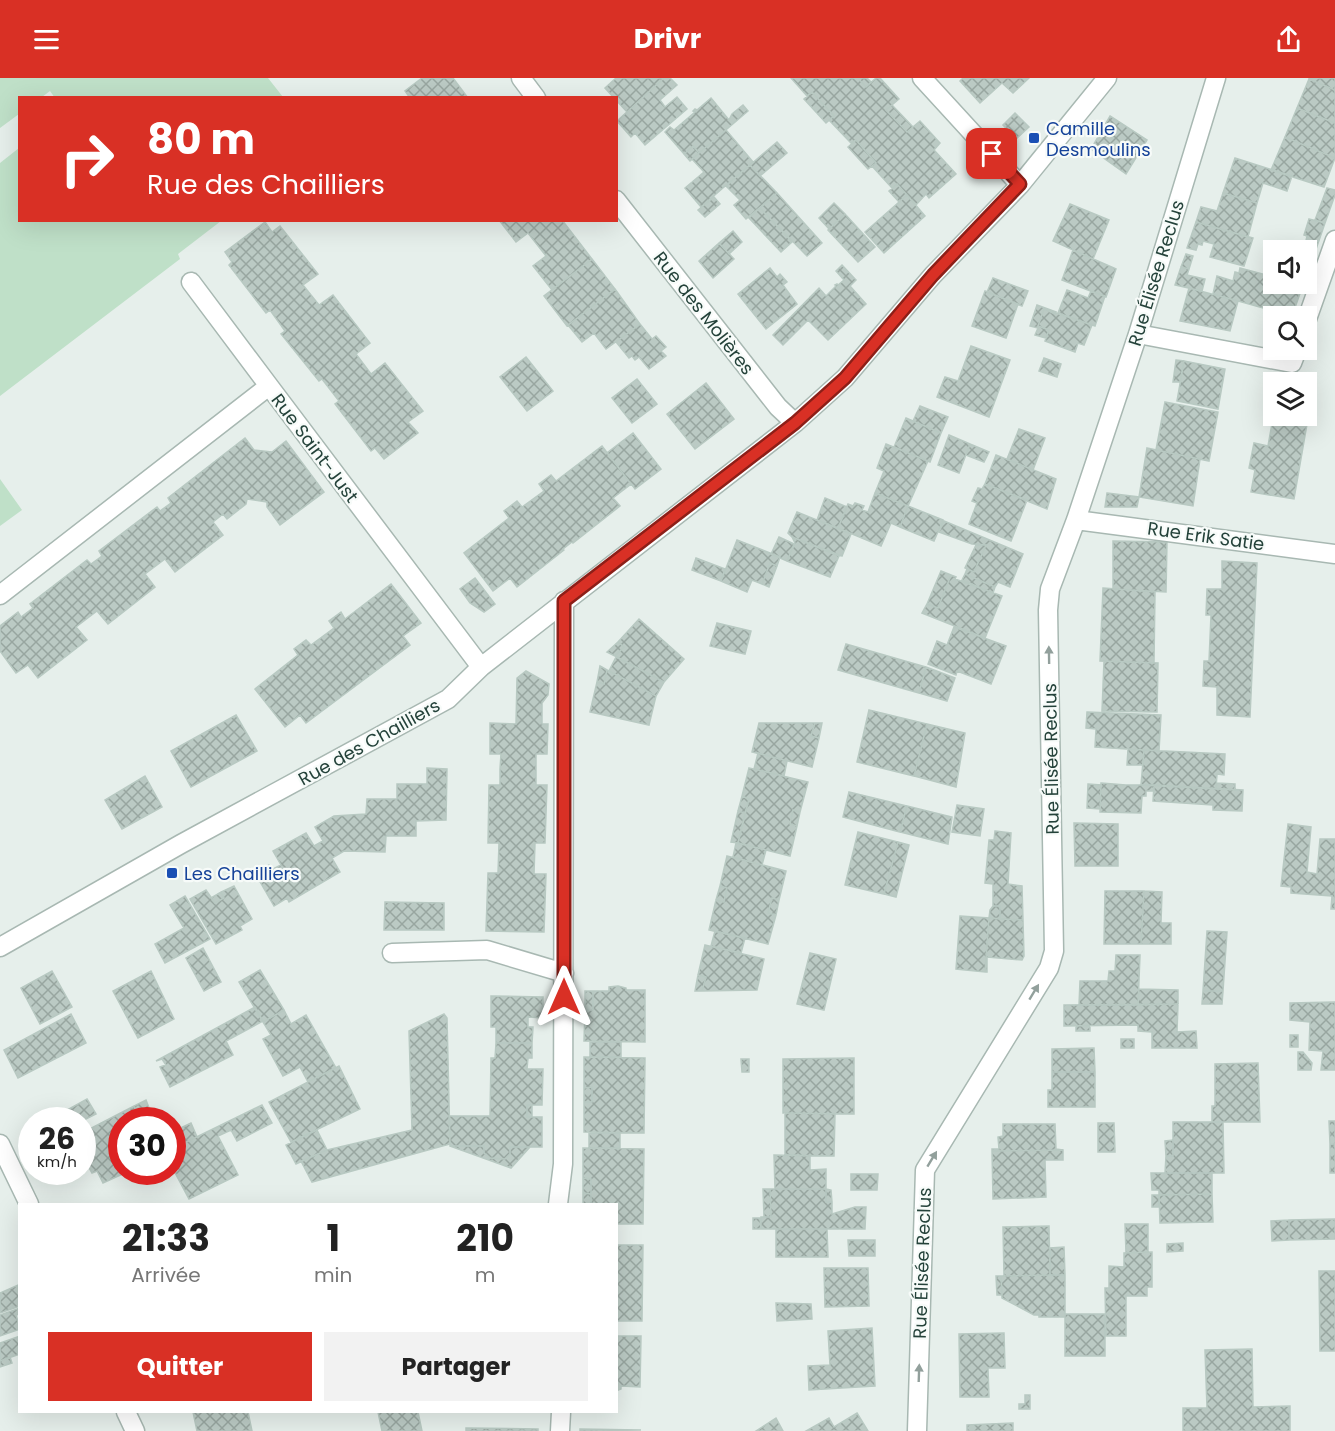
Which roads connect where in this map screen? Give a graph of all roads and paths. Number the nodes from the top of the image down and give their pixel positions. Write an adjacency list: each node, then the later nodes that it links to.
1 (521, 78): 5 (street)
2 (922, 78): 6 (street)
3 (1107, 78): 6 (street, Rue des Chailliers)
4 (1216, 78): 11 (street, Rue Élisée Reclus)
5 (534, 96)
6 (1020, 184): 16 (street, Rue des Chailliers)
7 (618, 203): 16 (street, Rue des Molières)
8 (1335, 240): 10 (street)
9 (191, 282): 15 (street)
10 (1312, 306)
11 (1138, 334): 12 (street); 17 (street, Rue Élisée Reclus)
12 (1263, 358)
13 (1276, 360): 14 (street)
14 (1293, 360)
15 (269, 386): 19 (street, Rue Saint-Just); 21 (street, Rue Saint-Just)
16 (795, 423): 20 (street, Rue des Chailliers)
17 (1076, 520): 18 (street, Rue Erik Satie); 32 (street, Rue Élisée Reclus, one-way to 17)
18 (1335, 554)
19 (0, 595)
20 (564, 601): 21 (street, Rue des Chailliers); 24 (street)
21 (481, 667): 22 (street, Rue des Chailliers)
22 (0, 947)
23 (393, 954): 24 (street)
24 (564, 973): 27 (street)
25 (0, 1144): 26 (street)
26 (29, 1203)
27 (558, 1203)
28 (126, 1413): 30 (street)
29 (561, 1413): 31 (street)
30 (135, 1431)
31 (560, 1431)
32 (917, 1431)

